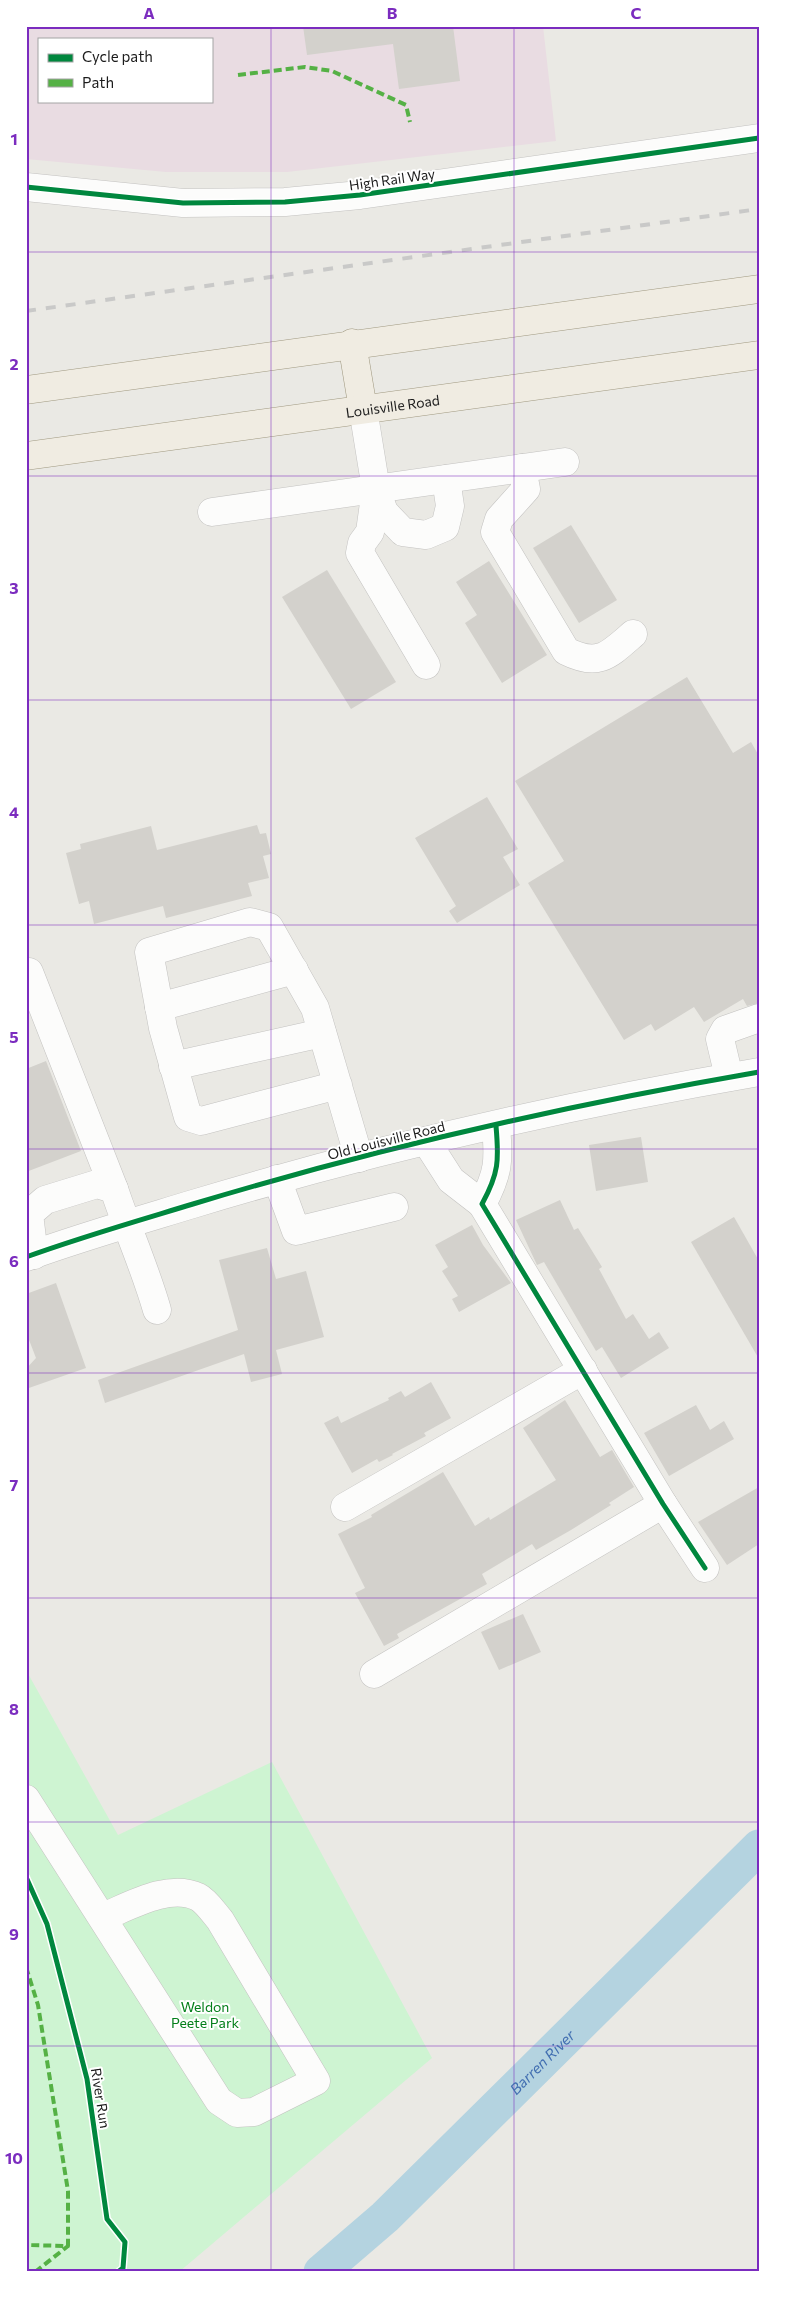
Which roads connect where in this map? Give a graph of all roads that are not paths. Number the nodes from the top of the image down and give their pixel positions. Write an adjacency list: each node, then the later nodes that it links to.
1 (759, 138): 2 (street, High Rail Way)
2 (26, 187)
3 (759, 289): 4 (main road)
4 (352, 343): 6 (main road); 7 (main road)
5 (759, 355): 7 (main road, Louisville Road)
6 (26, 390)
7 (363, 409): 8 (main road, Louisville Road); 12 (street)
8 (26, 456)
9 (565, 462): 10 (street)
10 (522, 468): 11 (street); 14 (street)
11 (446, 479): 12 (street); 12 (street)
12 (376, 489): 13 (street); 15 (street)
13 (212, 512)
14 (633, 634)
15 (426, 665)
16 (294, 970): 18 (street); 18 (street); 20 (street)
17 (30, 972): 29 (street)
18 (159, 1007): 21 (street)
19 (759, 1018): 23 (street)
20 (322, 1033): 21 (street); 24 (street)
21 (174, 1066): 24 (street)
22 (759, 1072): 23 (street, Old Louisville Road)
23 (730, 1077): 25 (street, Old Louisville Road)
24 (338, 1085): 27 (street)
25 (496, 1126): 26 (street, Old Louisville Road); 30 (street)
26 (426, 1141): 27 (street, Old Louisville Road); 30 (street)
27 (358, 1158): 28 (street, Old Louisville Road)
28 (277, 1179): 31 (street); 32 (street, Old Louisville Road)
29 (114, 1189): 32 (street); 33 (street)
30 (482, 1204): 35 (street)
31 (394, 1207)
32 (126, 1225): 33 (street, Old Louisville Road); 34 (street)
33 (30, 1256)
34 (157, 1310)
35 (583, 1370): 36 (street); 37 (street)
36 (663, 1504): 38 (street); 39 (street)
37 (345, 1507)
38 (705, 1568)
39 (374, 1674)
40 (26, 1799): 41 (street)
41 (103, 1917): 41 (street)

